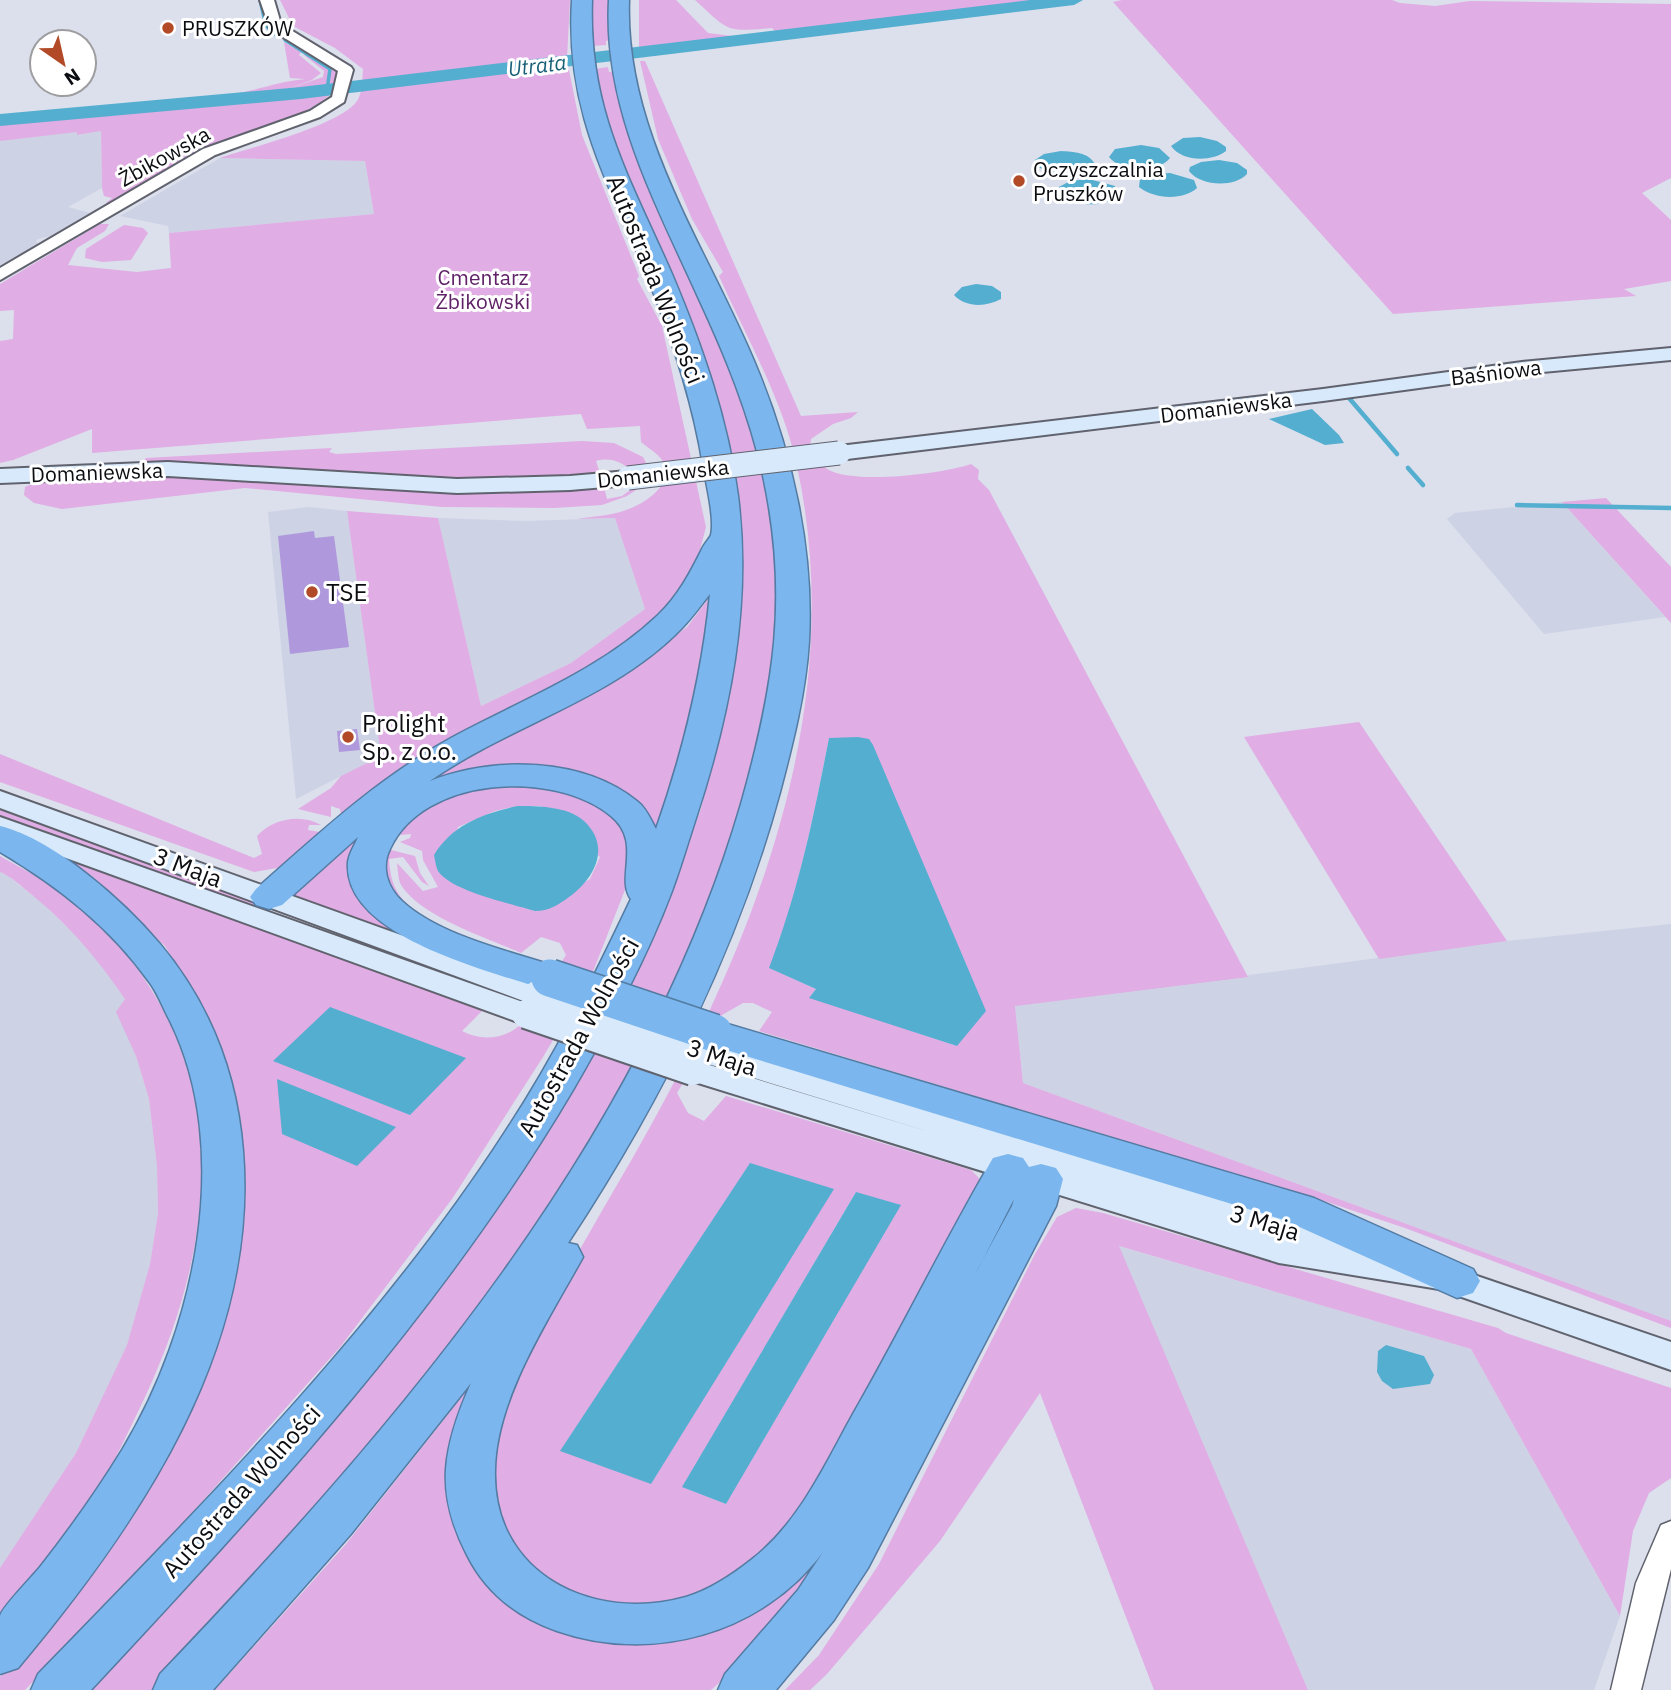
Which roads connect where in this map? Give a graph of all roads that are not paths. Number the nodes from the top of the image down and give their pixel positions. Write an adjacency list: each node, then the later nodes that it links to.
1 (267, 0): 4 (street, Żbikowska)
2 (582, 0): 8 (highway, Autostrada Wolności)
3 (619, 0): 17 (highway, Autostrada Wolności)
4 (0, 275)
5 (1671, 354): 6 (main road, Baśniowa)
6 (1323, 395): 7 (main road, Domaniewska, bridge)
7 (0, 475)
8 (726, 527): 12 (highway); 13 (highway, Autostrada Wolności)
9 (0, 799): 12 (main road, 3 Maja)
10 (0, 825): 14 (main road, 3 Maja)
11 (0, 837): 22 (highway)
12 (269, 897): 14 (main road); 15 (main road, 3 Maja)
13 (642, 923): 15 (highway); 23 (highway, Autostrada Wolności)
14 (282, 927): 15 (main road, 3 Maja)
15 (538, 996): 16 (highway, bridge)
16 (704, 1052): 18 (main road, 3 Maja); 19 (highway)
17 (618, 1130): 18 (highway); 24 (highway, Autostrada Wolności)
18 (1027, 1167): 19 (main road, 3 Maja); 25 (highway)
19 (1457, 1281): 20 (main road, 3 Maja)
20 (1671, 1356)
21 (1671, 1533): 26 (street)
22 (0, 1653)
23 (57, 1690)
24 (179, 1690)
25 (744, 1690)
26 (1626, 1690)

